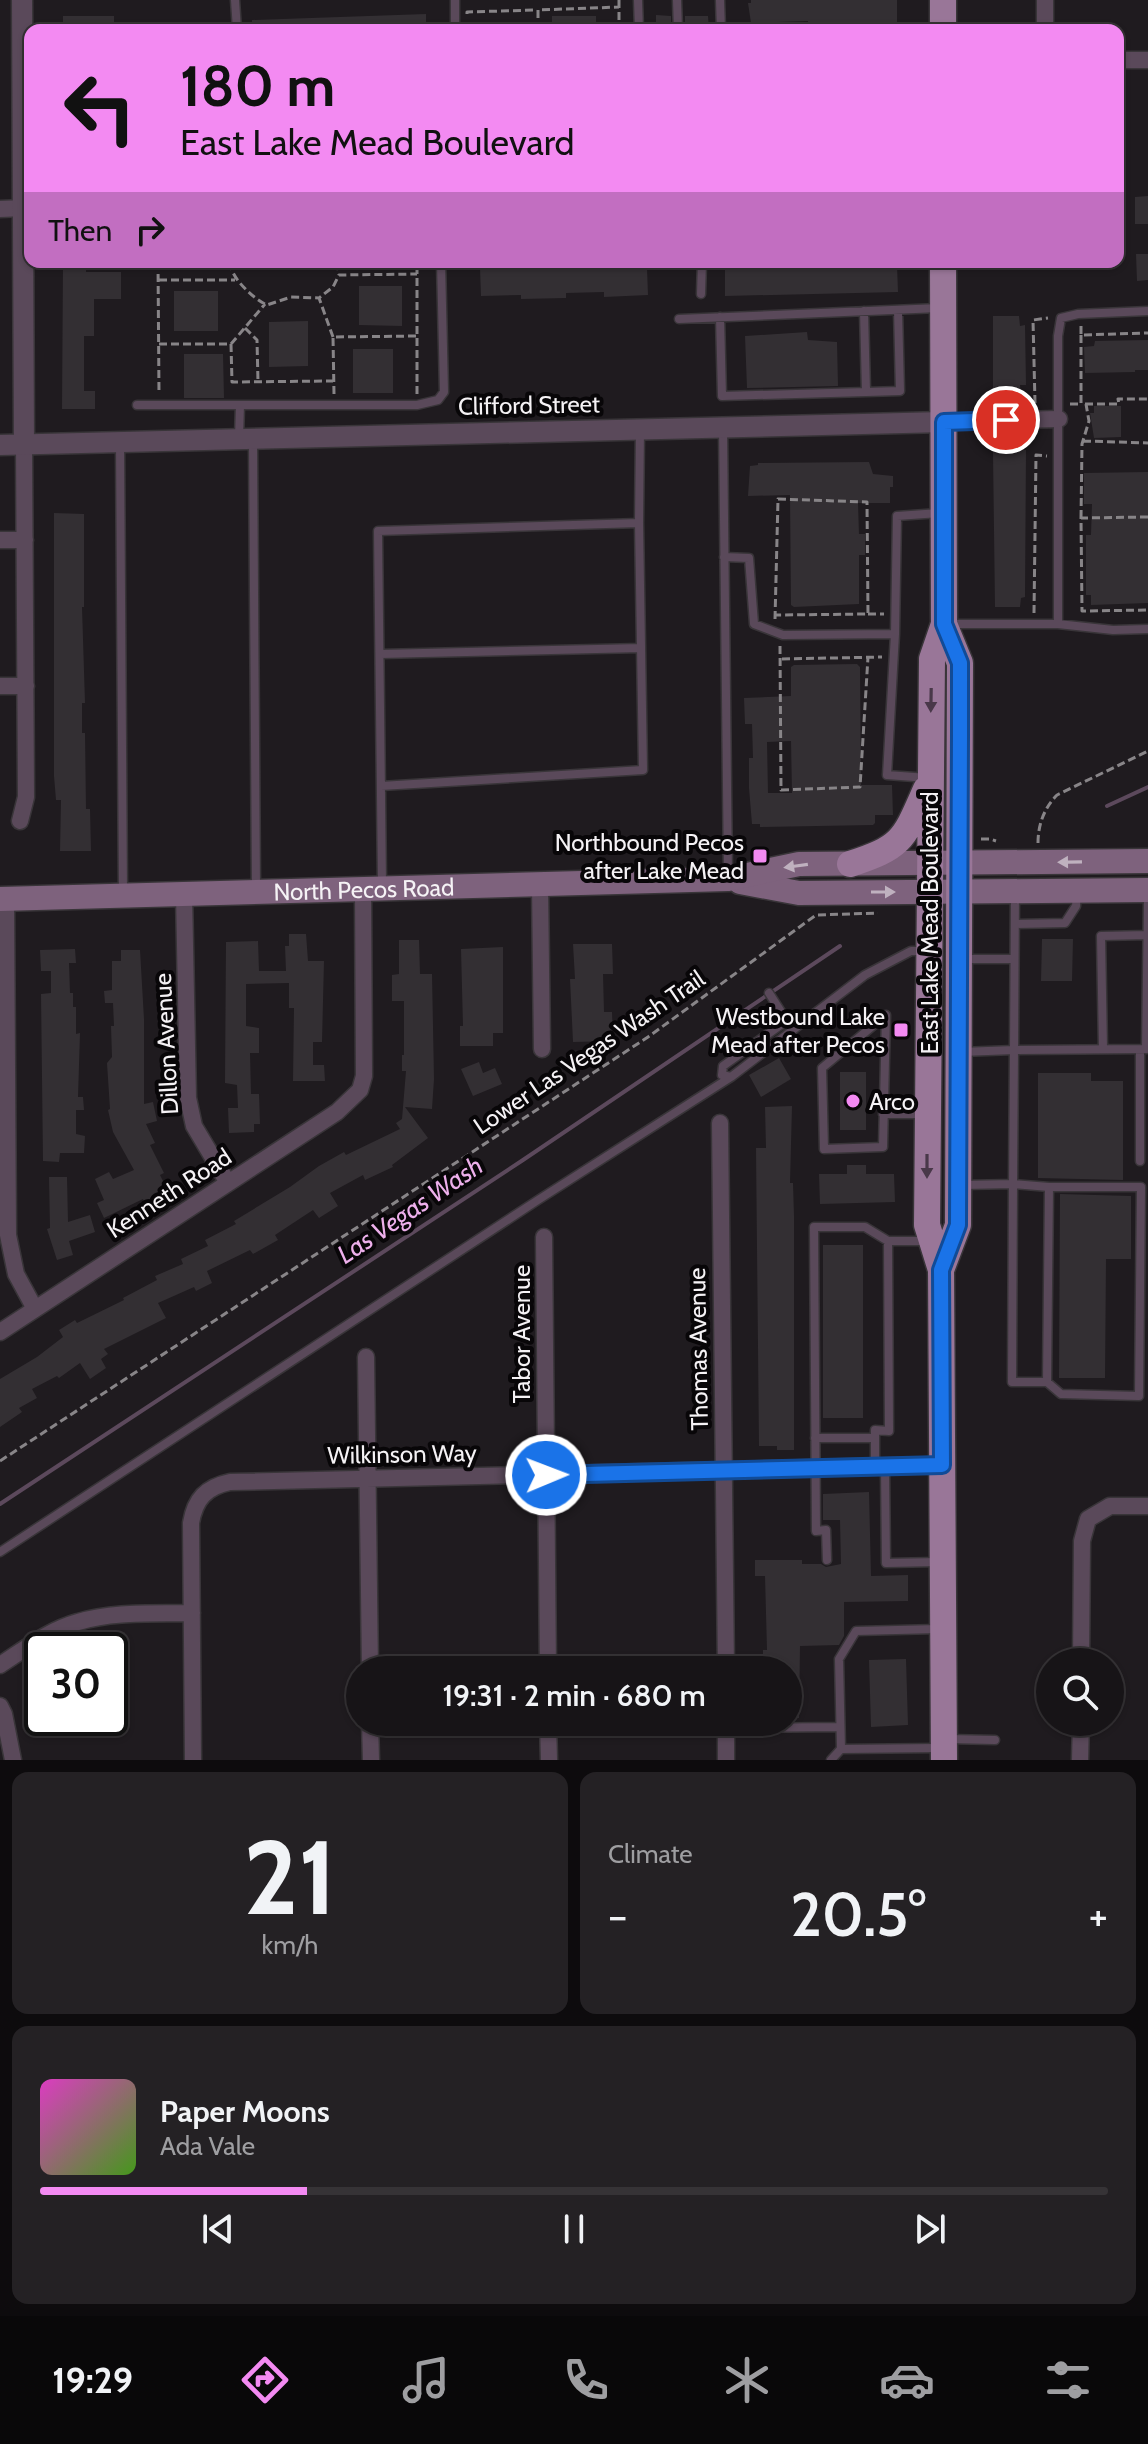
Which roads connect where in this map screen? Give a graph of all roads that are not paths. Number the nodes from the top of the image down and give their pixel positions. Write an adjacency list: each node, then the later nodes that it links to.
1 (22, 0): 18 (street)
2 (235, 0): 9 (lane)
3 (455, 0): 10 (lane)
4 (638, 0): 11 (lane)
5 (677, 0): 12 (lane)
6 (720, 0): 13 (lane)
7 (943, 0): 14 (main road)
8 (1045, 0): 15 (street)
9 (237, 24)
10 (455, 24)
11 (639, 24)
12 (678, 24)
13 (721, 24)
14 (943, 24)
15 (1045, 24)
16 (1124, 60): 17 (street)
17 (1148, 60)
18 (24, 208): 19 (street); 39 (street)
19 (0, 209)
20 (441, 268): 32 (lane)
21 (702, 268): 23 (lane)
22 (943, 268): 24 (main road, East Lake Mead Boulevard)
23 (701, 294)
24 (943, 308): 25 (lane); 34 (main road, East Lake Mead Boulevard)
25 (898, 310): 26 (lane); 30 (lane)
26 (864, 311): 28 (lane); 30 (lane)
27 (1148, 311): 33 (lane)
28 (720, 317): 29 (lane); 30 (lane)
29 (679, 319)
30 (866, 392)
31 (137, 405): 32 (lane)
32 (240, 405): 37 (lane)
33 (1059, 411): 34 (street, Clifford Street); 47 (lane)
34 (944, 422): 35 (street, Clifford Street); 41 (main road, East Lake Mead Boulevard)
35 (723, 427): 36 (street, Clifford Street); 45 (lane)
36 (640, 428): 37 (street, Clifford Street); 42 (lane)
37 (246, 437): 38 (street, Clifford Street); 66 (lane)
38 (120, 441): 39 (street, Clifford Street); 71 (lane)
39 (24, 444): 40 (street, Clifford Street); 44 (street)
40 (0, 445)
41 (944, 513): 46 (main road, East Lake Mead Boulevard); 49 (lane)
42 (639, 523): 50 (lane); 51 (lane)
43 (0, 540): 44 (street)
44 (25, 540): 53 (street)
45 (724, 557): 49 (lane); 61 (lane)
46 (944, 624): 47 (lane); 54 (main road, East Lake Mead Boulevard, one-way to 54); 57 (main road, East Lake Mead Boulevard)
47 (1058, 624): 48 (lane)
48 (1148, 629)
49 (895, 634): 54 (lane)
50 (641, 648): 51 (lane); 55 (lane)
51 (380, 654): 55 (lane)
52 (0, 686): 53 (street)
53 (26, 686): 56 (street)
54 (931, 778): 59 (main road, East Lake Mead Boulevard); 60 (main road)
55 (381, 786): 63 (lane)
56 (20, 821)
57 (960, 852): 58 (main road, North Pecos Road, one-way to 57); 59 (main road, North Pecos Road); 69 (main road, East Lake Mead Boulevard)
58 (1148, 861)
59 (930, 863): 60 (main road, North Pecos Road); 67 (main road, East Lake Mead Boulevard)
60 (850, 864): 61 (main road, North Pecos Road, one-way to 61)
61 (728, 879): 62 (main road, North Pecos Road); 67 (main road, North Pecos Road, one-way to 67)
62 (540, 885): 63 (main road, North Pecos Road); 80 (street)
63 (372, 889): 66 (main road, North Pecos Road); 90 (street, Kenneth Road)
64 (1148, 890): 65 (main road, North Pecos Road)
65 (1077, 891): 68 (main road, North Pecos Road); 74 (lane)
66 (256, 892): 70 (main road, North Pecos Road)
67 (930, 892): 69 (main road, North Pecos Road); 76 (main road, East Lake Mead Boulevard)
68 (1015, 892): 69 (main road, North Pecos Road); 74 (lane)
69 (959, 893): 77 (main road, East Lake Mead Boulevard)
70 (184, 894): 71 (main road, North Pecos Road); 90 (street, Dillon Avenue)
71 (123, 895): 72 (main road, North Pecos Road)
72 (3, 898): 98 (street)
73 (1148, 901): 75 (lane)
74 (1015, 924): 78 (lane)
75 (1148, 935): 81 (lane); 83 (lane)
76 (929, 951): 85 (lane); 87 (main road, East Lake Mead Boulevard)
77 (959, 959): 78 (lane); 84 (main road, East Lake Mead Boulevard)
78 (1014, 959): 82 (lane)
79 (769, 993): 85 (lane)
80 (542, 1049)
81 (1103, 1049): 82 (lane); 83 (lane)
82 (1014, 1050): 84 (lane); 91 (lane)
83 (1140, 1050): 89 (lane)
84 (959, 1052): 92 (main road, East Lake Mead Boulevard)
85 (731, 1077): 111 (lane)
86 (883, 1114): 86 (lane); 87 (lane)
87 (928, 1114): 96 (main road, East Lake Mead Boulevard, one-way to 96)
88 (720, 1123): 107 (street, Thomas Avenue)
89 (1140, 1161)
90 (228, 1183): 98 (street, Kenneth Road)
91 (1013, 1184): 92 (lane); 93 (lane); 101 (lane)
92 (959, 1185): 97 (main road, East Lake Mead Boulevard)
93 (1049, 1187): 101 (lane); 101 (lane)
94 (544, 1237): 108 (street, Tabor Avenue)
95 (888, 1241): 96 (lane); 102 (lane); 103 (lane)
96 (932, 1241): 97 (main road, East Lake Mead Boulevard)
97 (941, 1270): 104 (main road, East Lake Mead Boulevard)
98 (35, 1309): 99 (street, Kenneth Road)
99 (0, 1332)
100 (366, 1357): 109 (street)
101 (1047, 1382)
102 (815, 1438): 103 (lane); 106 (lane)
103 (875, 1438): 105 (lane)
104 (942, 1465): 105 (street, Wilkinson Way); 113 (main road, East Lake Mead Boulevard)
105 (880, 1467): 106 (street, Wilkinson Way); 113 (lane)
106 (815, 1468): 107 (street, Wilkinson Way); 112 (lane)
107 (723, 1470): 108 (street, Wilkinson Way); 119 (street, Thomas Avenue)
108 (546, 1475): 109 (street, Wilkinson Way); 118 (street, Tabor Avenue)
109 (368, 1479): 114 (street, Wilkinson Way); 117 (street)
110 (1148, 1506): 116 (street)
111 (0, 1552)
112 (827, 1560)
113 (942, 1562): 115 (main road, East Lake Mead Boulevard)
114 (192, 1613): 120 (street); 132 (street)
115 (943, 1628): 123 (lane); 130 (main road, East Lake Mead Boulevard)
116 (1081, 1648)
117 (370, 1656)
118 (548, 1656)
119 (726, 1656)
120 (0, 1665)
121 (0, 1706): 131 (street)
122 (802, 1726): 123 (lane)
123 (840, 1727): 129 (lane)
124 (370, 1736): 133 (street)
125 (548, 1736): 134 (street)
126 (726, 1736): 135 (street)
127 (1081, 1736): 137 (street)
128 (995, 1740): 130 (lane)
129 (841, 1749): 130 (lane); 136 (lane)
130 (944, 1749)
131 (13, 1760)
132 (193, 1760)
133 (371, 1760)
134 (549, 1760)
135 (726, 1760)
136 (831, 1760)
137 (1080, 1760)

